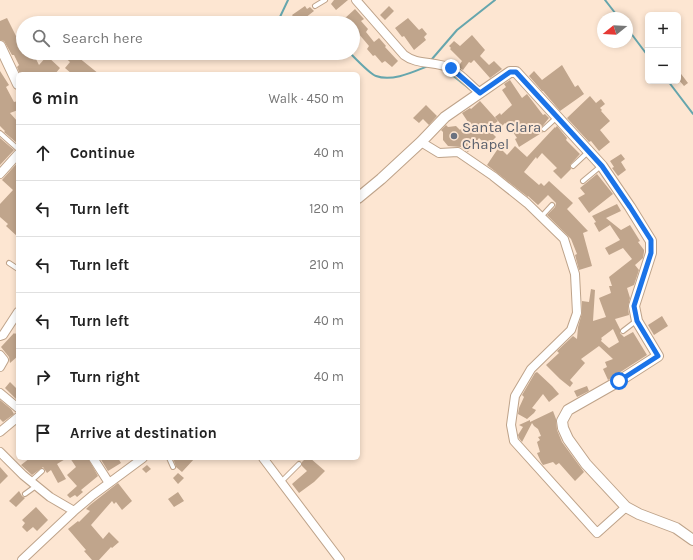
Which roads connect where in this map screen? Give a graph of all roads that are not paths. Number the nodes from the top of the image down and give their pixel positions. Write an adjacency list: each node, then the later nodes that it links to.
1 (325, 0): 3 (lane)
2 (356, 0): 6 (street)
3 (315, 6)
4 (0, 46): 5 (street)
5 (16, 80)
6 (480, 93): 7 (street); 10 (street)
7 (556, 118): 8 (lane); 12 (street)
8 (544, 129)
9 (0, 133): 11 (lane)
10 (421, 142): 18 (street); 20 (street)
11 (16, 147)
12 (588, 152): 14 (lane); 15 (street)
13 (16, 156): 16 (street)
14 (573, 166)
15 (602, 166): 17 (lane); 24 (street)
16 (0, 174)
17 (583, 181)
18 (360, 196)
19 (552, 205): 20 (lane)
20 (541, 217): 45 (street)
21 (9, 263): 22 (lane)
22 (16, 268)
23 (16, 317): 26 (street)
24 (637, 321): 25 (lane); 45 (street)
25 (623, 331)
26 (0, 336)
27 (0, 355): 28 (street)
28 (0, 367)
29 (0, 393): 30 (street)
30 (16, 406)
31 (16, 419): 32 (street)
32 (0, 432)
33 (0, 452): 43 (street)
34 (94, 460): 41 (street)
35 (140, 460): 41 (street)
36 (170, 460): 39 (lane)
37 (264, 460): 42 (street)
38 (298, 464): 42 (lane)
39 (173, 467)
40 (42, 471): 43 (lane)
41 (109, 483): 46 (street)
42 (281, 483): 49 (street)
43 (33, 484): 44 (lane); 46 (street)
44 (26, 494)
45 (626, 507): 47 (street)
46 (74, 511): 48 (street)
47 (693, 540)
48 (22, 560)
49 (340, 560)

